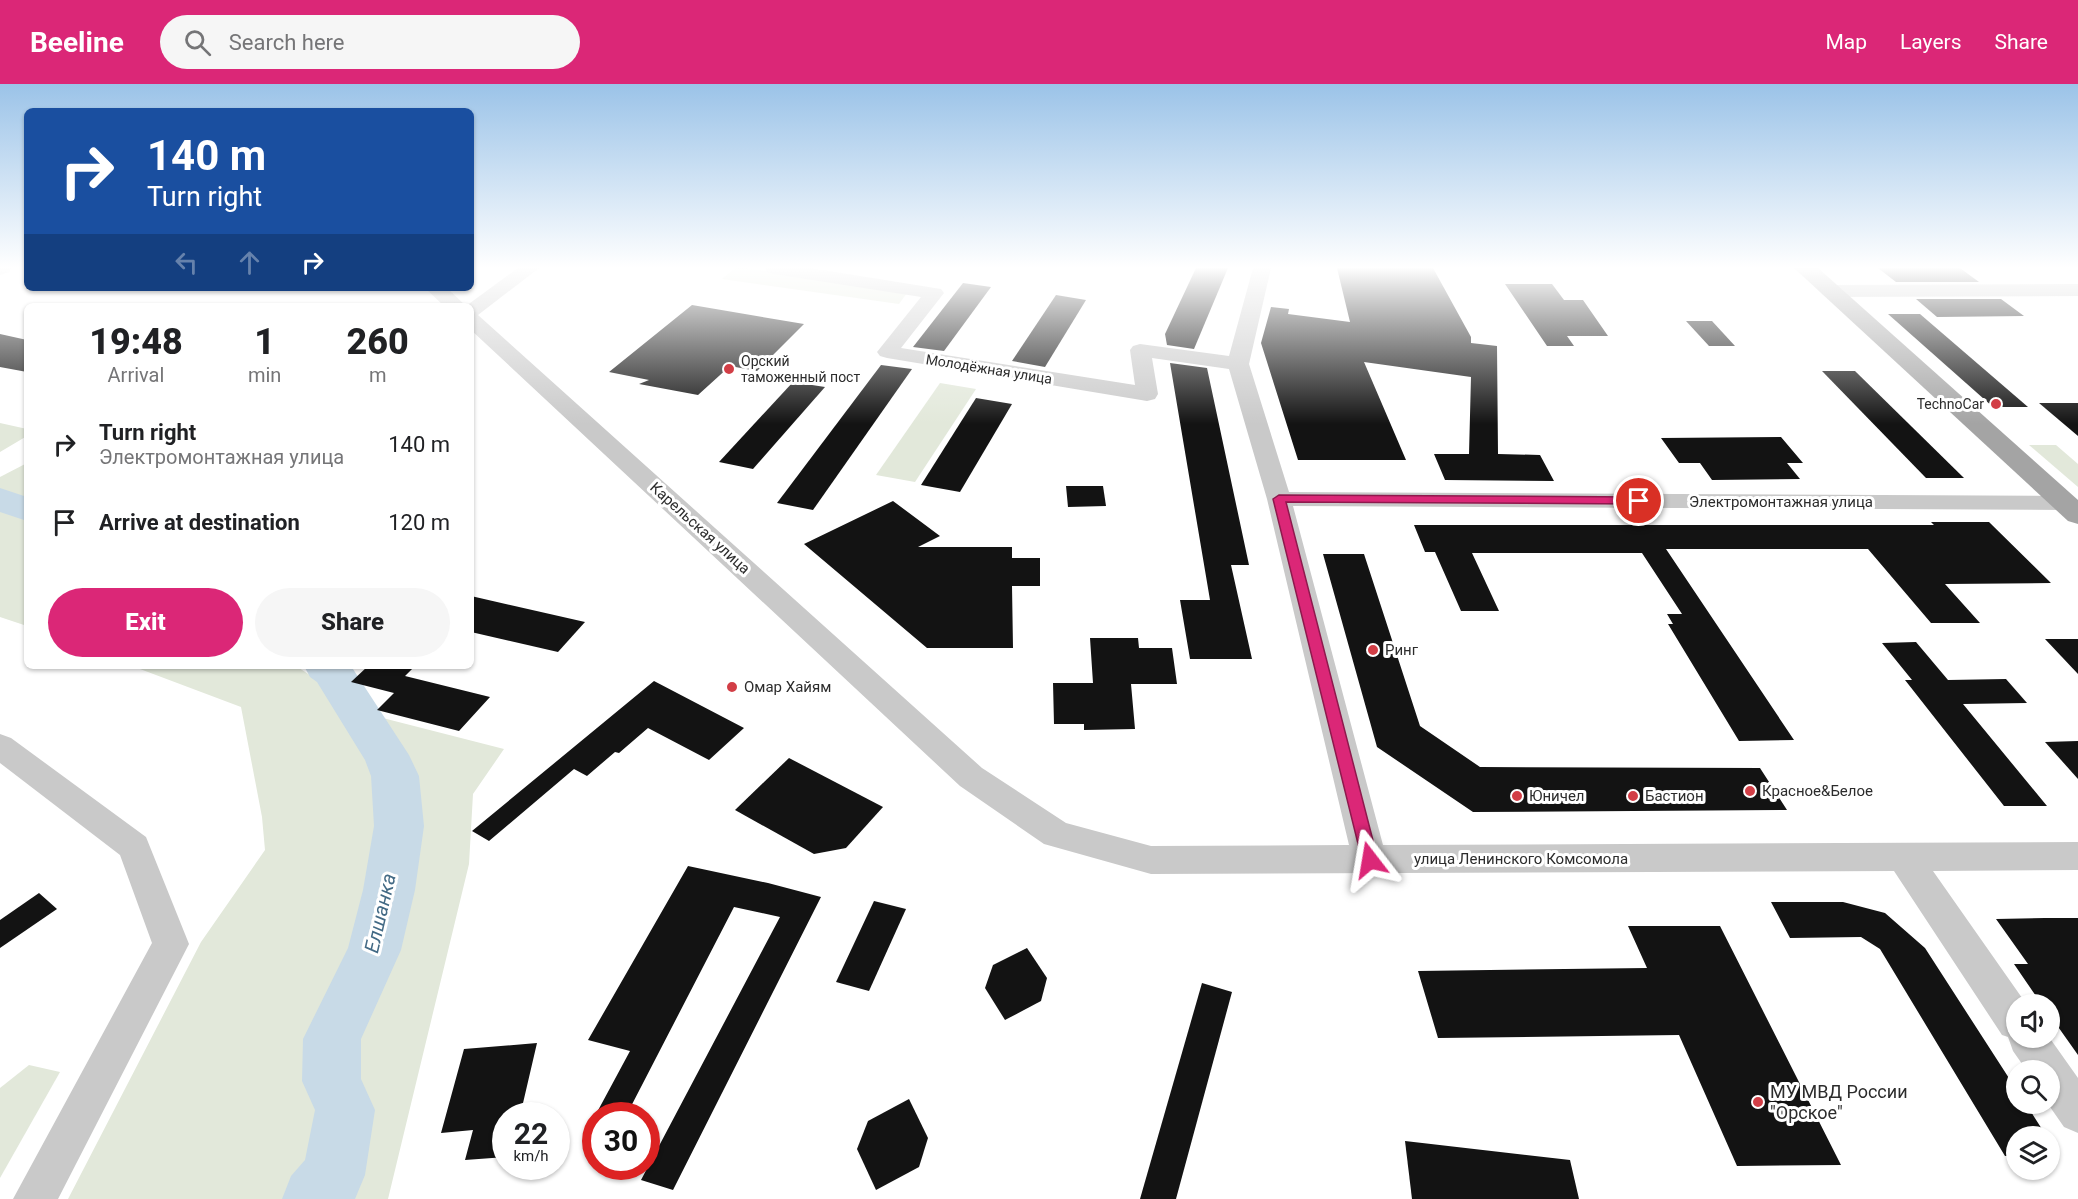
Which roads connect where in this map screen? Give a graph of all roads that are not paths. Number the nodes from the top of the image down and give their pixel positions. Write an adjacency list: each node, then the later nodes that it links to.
1 (912, 320): 5 (street, Молодёжная улица)
2 (1249, 320): 5 (street)
3 (1862, 320): 7 (main road)
4 (474, 322): 8 (street, Карельская улица)
5 (1238, 364): 6 (street)
6 (1279, 499): 7 (street, Электромонтажная улица); 12 (street)
7 (2072, 509)
8 (928, 738): 12 (street, улица Ленинского Комсомола)
9 (0, 746): 16 (street)
10 (2078, 856): 11 (street, улица Ленинского Комсомола)
11 (1904, 857): 12 (street, улица Ленинского Комсомола); 13 (street)
12 (1370, 860)
13 (2006, 1007)
14 (2034, 1048): 15 (street)
15 (2078, 1113)
16 (35, 1199)

